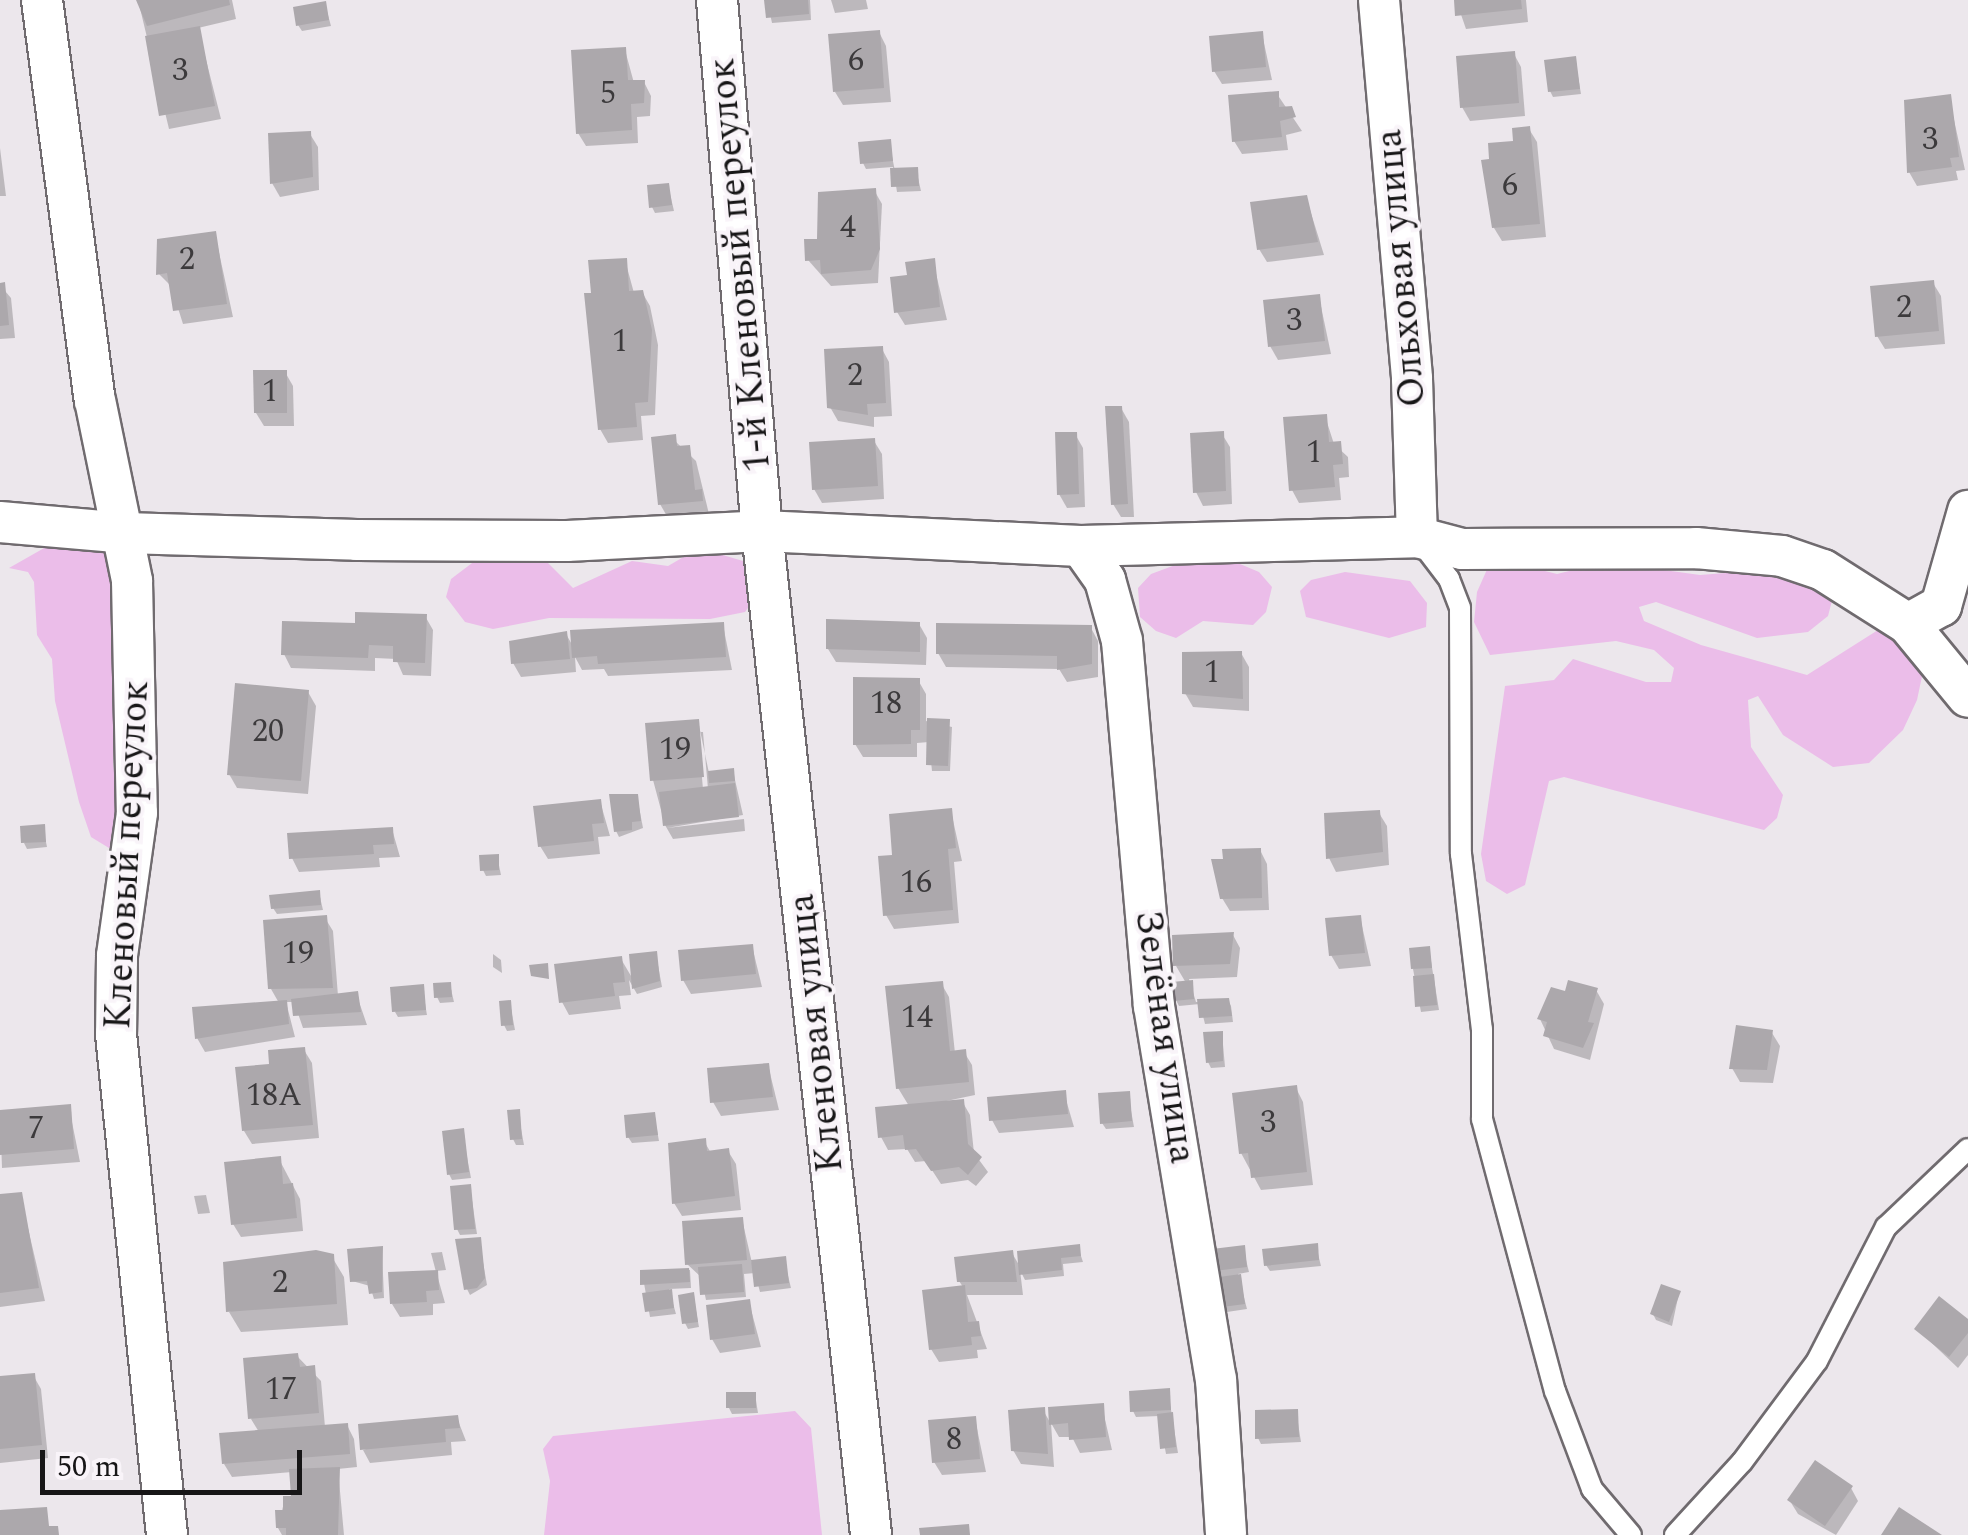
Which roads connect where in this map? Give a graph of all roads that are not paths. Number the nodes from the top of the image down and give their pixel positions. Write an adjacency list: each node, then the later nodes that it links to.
1 (42, 0): 7 (street, Кленовый переулок)
2 (718, 0): 6 (street, 1-й Кленовый переулок)
3 (1380, 0): 8 (street, Ольховая улица)
4 (1968, 511): 10 (street)
5 (0, 522): 7 (street)
6 (762, 531): 7 (street); 9 (street); 14 (street, Кленовая улица)
7 (125, 533): 13 (street, Кленовый переулок)
8 (1417, 537): 9 (street); 10 (street); 16 (lane)
9 (1081, 546): 15 (street, Зелёная улица)
10 (1908, 624): 11 (street)
11 (1968, 697)
12 (1968, 1150): 17 (lane)
13 (167, 1535)
14 (870, 1535)
15 (1226, 1535)
16 (1630, 1535)
17 (1675, 1535)

